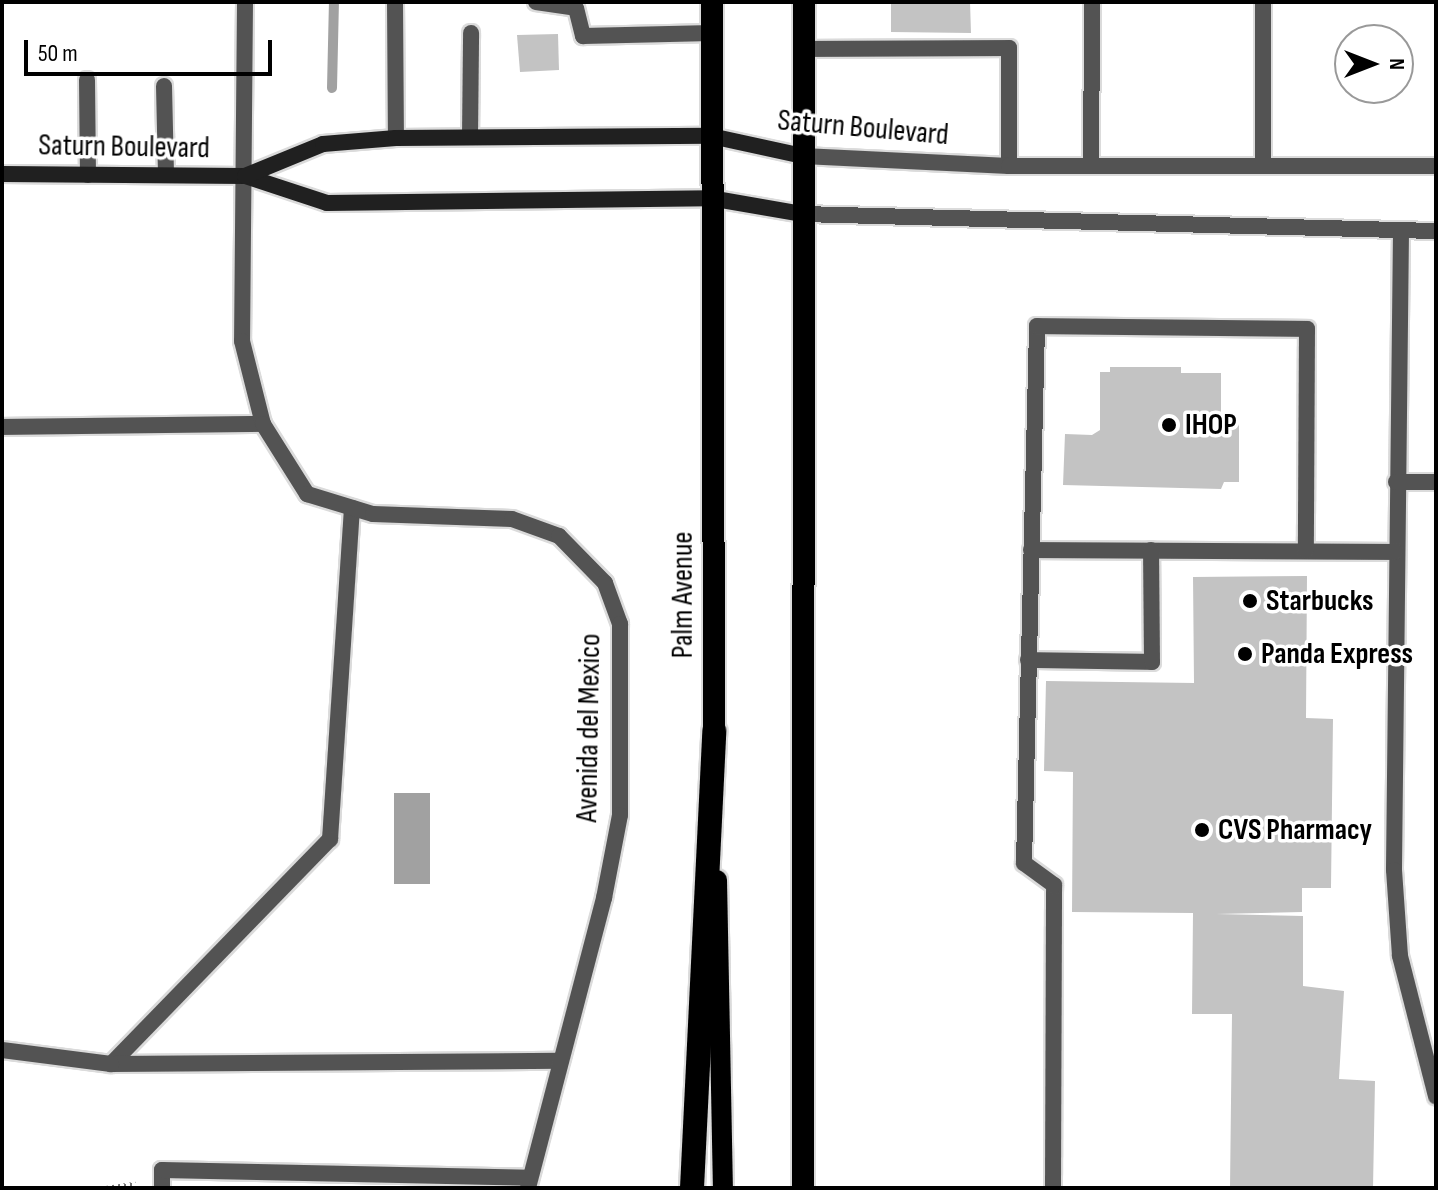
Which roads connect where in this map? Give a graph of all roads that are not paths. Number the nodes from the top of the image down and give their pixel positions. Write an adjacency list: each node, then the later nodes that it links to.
1 (245, 2): 24 (street, Avenida del Mexico)
2 (395, 2): 15 (street)
3 (536, 2): 9 (street)
4 (712, 2): 9 (highway, Palm Avenue)
5 (804, 2): 10 (highway)
6 (1092, 2): 17 (street)
7 (1263, 2): 18 (street)
8 (471, 33): 14 (street)
9 (712, 33): 13 (highway, Palm Avenue)
10 (804, 49): 16 (highway); 19 (street)
11 (87, 80): 22 (street)
12 (164, 86): 23 (street)
13 (711, 136): 14 (main road, Saturn Boulevard); 16 (main road, Saturn Boulevard); 25 (highway, Palm Avenue)
14 (470, 137): 15 (main road, Saturn Boulevard)
15 (396, 138): 24 (main road, Saturn Boulevard)
16 (803, 156): 19 (street, Saturn Boulevard); 26 (highway)
17 (1091, 165): 18 (street, Saturn Boulevard); 19 (street, Saturn Boulevard)
18 (1263, 165): 20 (street, Saturn Boulevard)
19 (1009, 166)
20 (1436, 166)
21 (2, 174): 22 (main road, Saturn Boulevard)
22 (88, 175): 23 (main road, Saturn Boulevard)
23 (166, 175): 24 (main road, Saturn Boulevard)
24 (245, 176): 25 (main road, Saturn Boulevard); 29 (street, Avenida del Mexico)
25 (710, 198): 26 (main road, Saturn Boulevard); 39 (highway, Palm Avenue)
26 (802, 214): 27 (street, Saturn Boulevard); 48 (highway)
27 (1401, 231): 28 (street, Saturn Boulevard); 31 (street)
28 (1436, 231)
29 (263, 424): 30 (street); 33 (street, Avenida del Mexico)
30 (2, 427)
31 (1396, 482): 32 (street); 37 (street)
32 (1436, 482)
33 (352, 508): 41 (street, Avenida del Mexico); 42 (street)
34 (1031, 550): 35 (street); 36 (street); 38 (street)
35 (1151, 550): 36 (street); 38 (street)
36 (1306, 551): 37 (street)
37 (1395, 552): 43 (street)
38 (1028, 660): 49 (street)
39 (714, 732): 46 (highway); 47 (main road, Palm Avenue)
40 (2, 1050): 42 (street)
41 (560, 1061): 42 (street); 44 (street, Avenida del Mexico)
42 (111, 1064)
43 (1436, 1096)
44 (529, 1183): 45 (street)
45 (162, 1188)
46 (692, 1188)
47 (723, 1188)
48 (803, 1188)
49 (1053, 1188)

